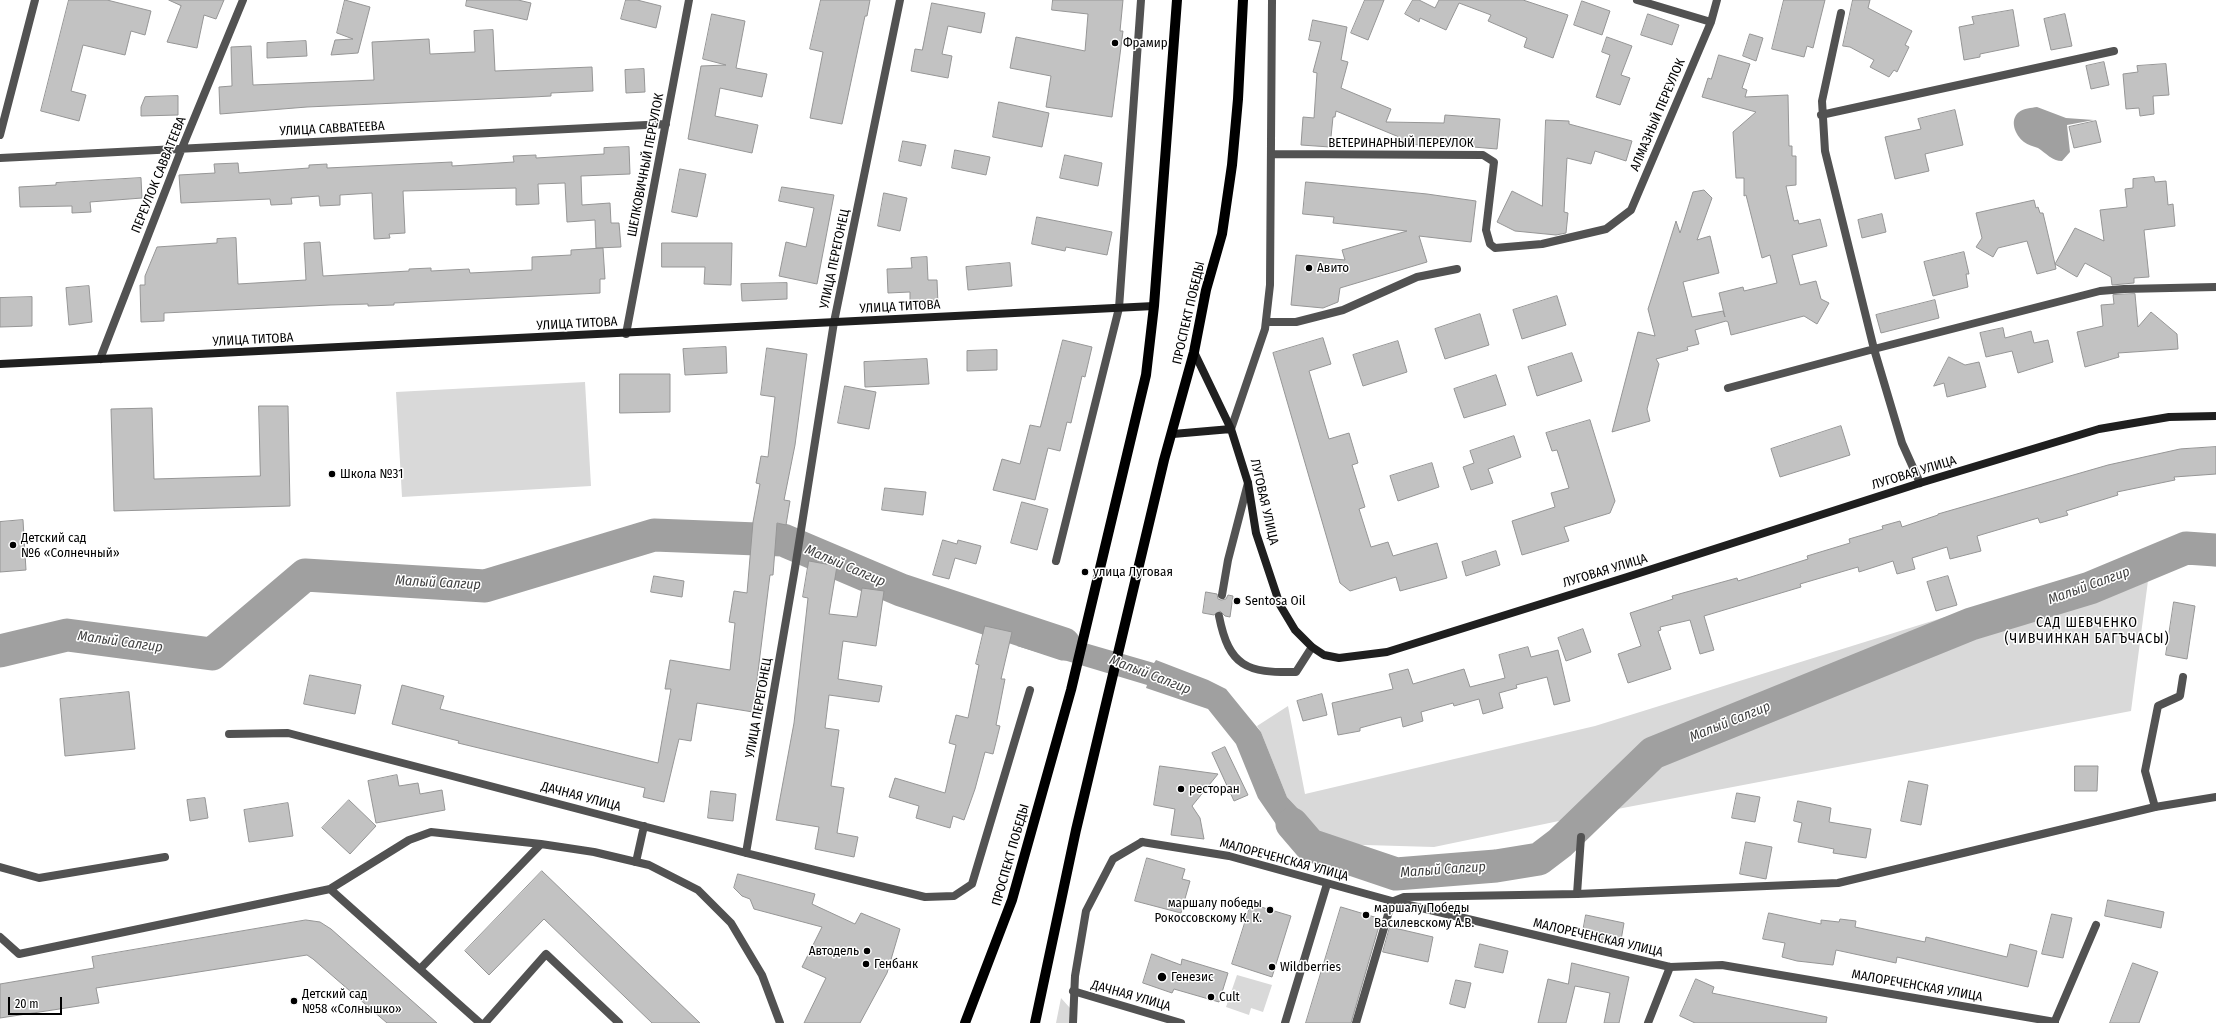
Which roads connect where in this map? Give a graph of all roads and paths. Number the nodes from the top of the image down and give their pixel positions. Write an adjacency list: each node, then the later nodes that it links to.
1 (35, 0): 16 (street)
2 (243, 0): 17 (street, ПЕРЕУЛОК САВВАТЕЕВА)
3 (689, 0): 15 (street, ШЕЛКОВИЧНЫЙ ПЕРЕУЛОК)
4 (900, 0): 25 (street, УЛИЦА ПЕРЕГОНЕЦ)
5 (1141, 0): 24 (street)
6 (1177, 0): 23 (main road)
7 (1243, 0): 29 (main road, ПРОСПЕКТ ПОБЕДЫ)
8 (1272, 0): 18 (street)
9 (1636, 0): 12 (street)
10 (1717, 0): 12 (street, АЛМАЗНЫЙ ПЕРЕУЛОК)
11 (1841, 13): 14 (street)
12 (1711, 22): 20 (street, АЛМАЗНЫЙ ПЕРЕУЛОК)
13 (2114, 51): 14 (street)
14 (1821, 114): 28 (street)
15 (666, 124): 17 (street, УЛИЦА САВВАТЕЕВА); 27 (street, ШЕЛКОВИЧНЫЙ ПЕРЕУЛОК)
16 (0, 135)
17 (182, 148): 19 (street, УЛИЦА САВВАТЕЕВА); 30 (street, ПЕРЕУЛОК САВВАТЕЕВА)
18 (1271, 154): 20 (street, ВЕТЕРИНАРНЫЙ ПЕРЕУЛОК); 26 (street)
19 (0, 158)
20 (1606, 229)
21 (1457, 269): 26 (street)
22 (2216, 287): 28 (street)
23 (1154, 306): 24 (main road, УЛИЦА ТИТОВА); 68 (main road, ПРОСПЕКТ ПОБЕДЫ)
24 (1119, 308): 25 (main road, УЛИЦА ТИТОВА); 38 (street)
25 (834, 322): 27 (main road, УЛИЦА ТИТОВА); 50 (street, УЛИЦА ПЕРЕГОНЕЦ)
26 (1266, 322): 34 (street)
27 (626, 334): 30 (main road, УЛИЦА ТИТОВА)
28 (1874, 348): 32 (street); 37 (street)
29 (1194, 352): 34 (main road, ЛУГОВАЯ УЛИЦА); 35 (main road, ПРОСПЕКТ ПОБЕДЫ)
30 (100, 359): 31 (main road, УЛИЦА ТИТОВА)
31 (0, 364)
32 (1728, 388)
33 (2216, 416): 37 (main road, ЛУГОВАЯ УЛИЦА)
34 (1232, 429): 35 (main road); 36 (main road, ЛУГОВАЯ УЛИЦА)
35 (1172, 434): 69 (main road, ПРОСПЕКТ ПОБЕДЫ)
36 (1248, 483): 39 (street); 41 (main road, ЛУГОВАЯ УЛИЦА)
37 (1920, 483): 41 (main road, ЛУГОВАЯ УЛИЦА)
38 (1056, 561)
39 (1222, 594)
40 (1219, 616): 41 (street)
41 (1312, 647)
42 (2183, 677): 46 (street)
43 (1030, 690): 50 (street, ДАЧНАЯ УЛИЦА)
44 (229, 734): 47 (street, ДАЧНАЯ УЛИЦА)
45 (2216, 797): 46 (street)
46 (2155, 807): 56 (street)
47 (644, 826): 50 (street, ДАЧНАЯ УЛИЦА); 52 (street)
48 (1581, 837): 56 (street)
49 (541, 844): 52 (street); 55 (street); 61 (street)
50 (746, 853)
51 (165, 857): 53 (street)
52 (636, 862): 67 (street)
53 (0, 867)
54 (1327, 884): 57 (street, МАЛОРЕЧЕНСКАЯ УЛИЦА); 62 (street, МАЛОРЕЧЕНСКАЯ УЛИЦА); 72 (street)
55 (330, 889): 59 (street); 61 (street)
56 (1577, 894): 57 (street)
57 (1392, 901): 60 (street, МАЛОРЕЧЕНСКАЯ УЛИЦА); 73 (street)
58 (2096, 925): 63 (street)
59 (0, 938)
60 (1670, 967): 63 (street, МАЛОРЕЧЕНСКАЯ УЛИЦА); 74 (street)
61 (420, 969): 64 (street)
62 (1074, 991): 70 (street); 71 (street, ДАЧНАЯ УЛИЦА)
63 (2055, 1022)
64 (480, 1023)
65 (485, 1023): 66 (street)
66 (619, 1023)
67 (780, 1023)
68 (965, 1023)
69 (1035, 1023)
70 (1072, 1023)
71 (1181, 1023)
72 (1285, 1023)
73 (1356, 1023)
74 (1648, 1023)

